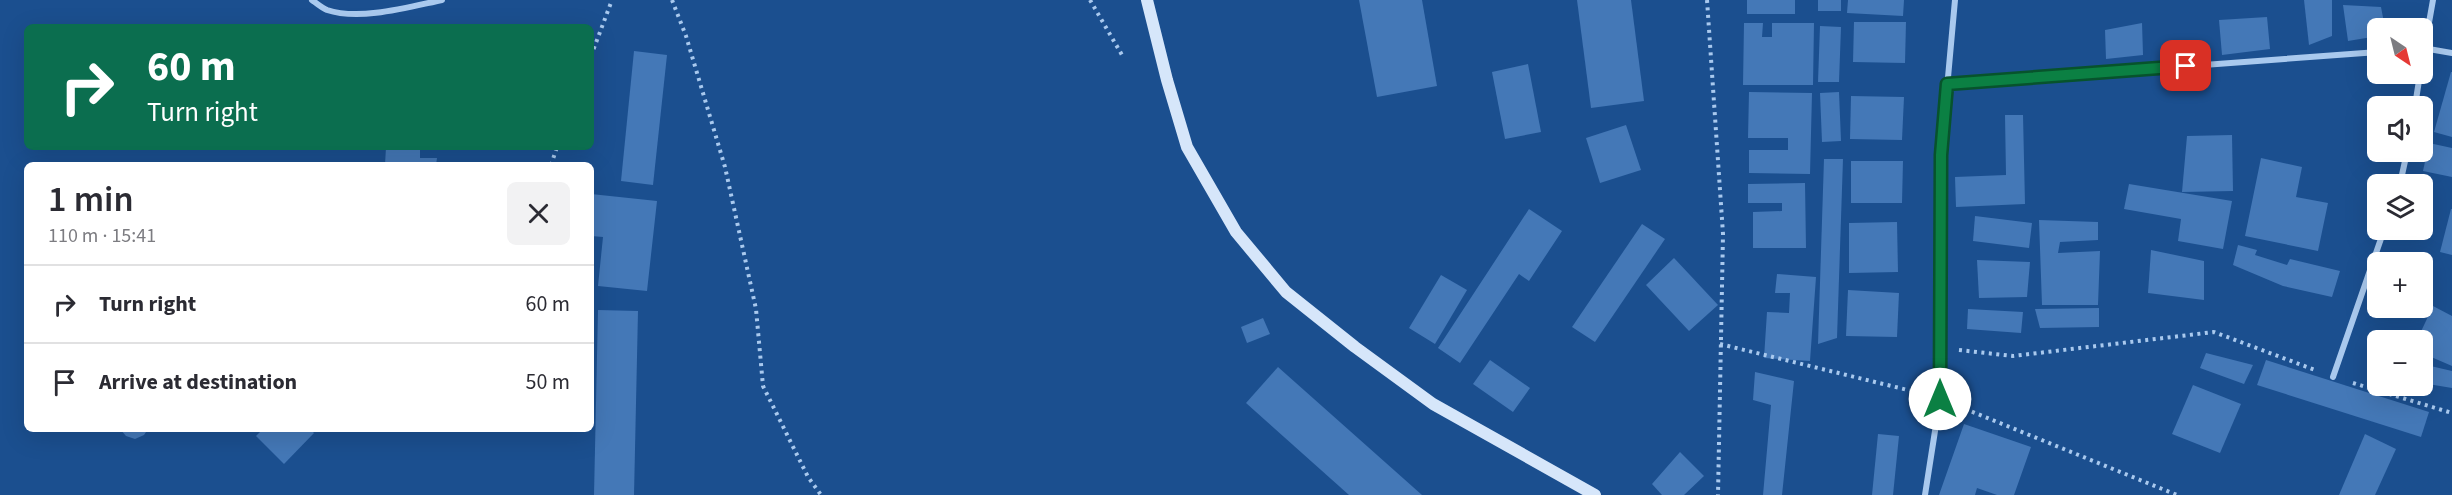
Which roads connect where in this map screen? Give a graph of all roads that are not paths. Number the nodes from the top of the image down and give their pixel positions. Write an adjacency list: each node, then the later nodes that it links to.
1 (312, 0): 2 (street)
2 (442, 0)
3 (1147, 0): 13 (street)
4 (1954, 0): 10 (street)
5 (2433, 0): 6 (street)
6 (2430, 18)
7 (2433, 50): 9 (street)
8 (2367, 53): 10 (street)
9 (2452, 53)
10 (1947, 84): 14 (street)
11 (2381, 240): 12 (street)
12 (2333, 376)
13 (1595, 495)
14 (1925, 495)

